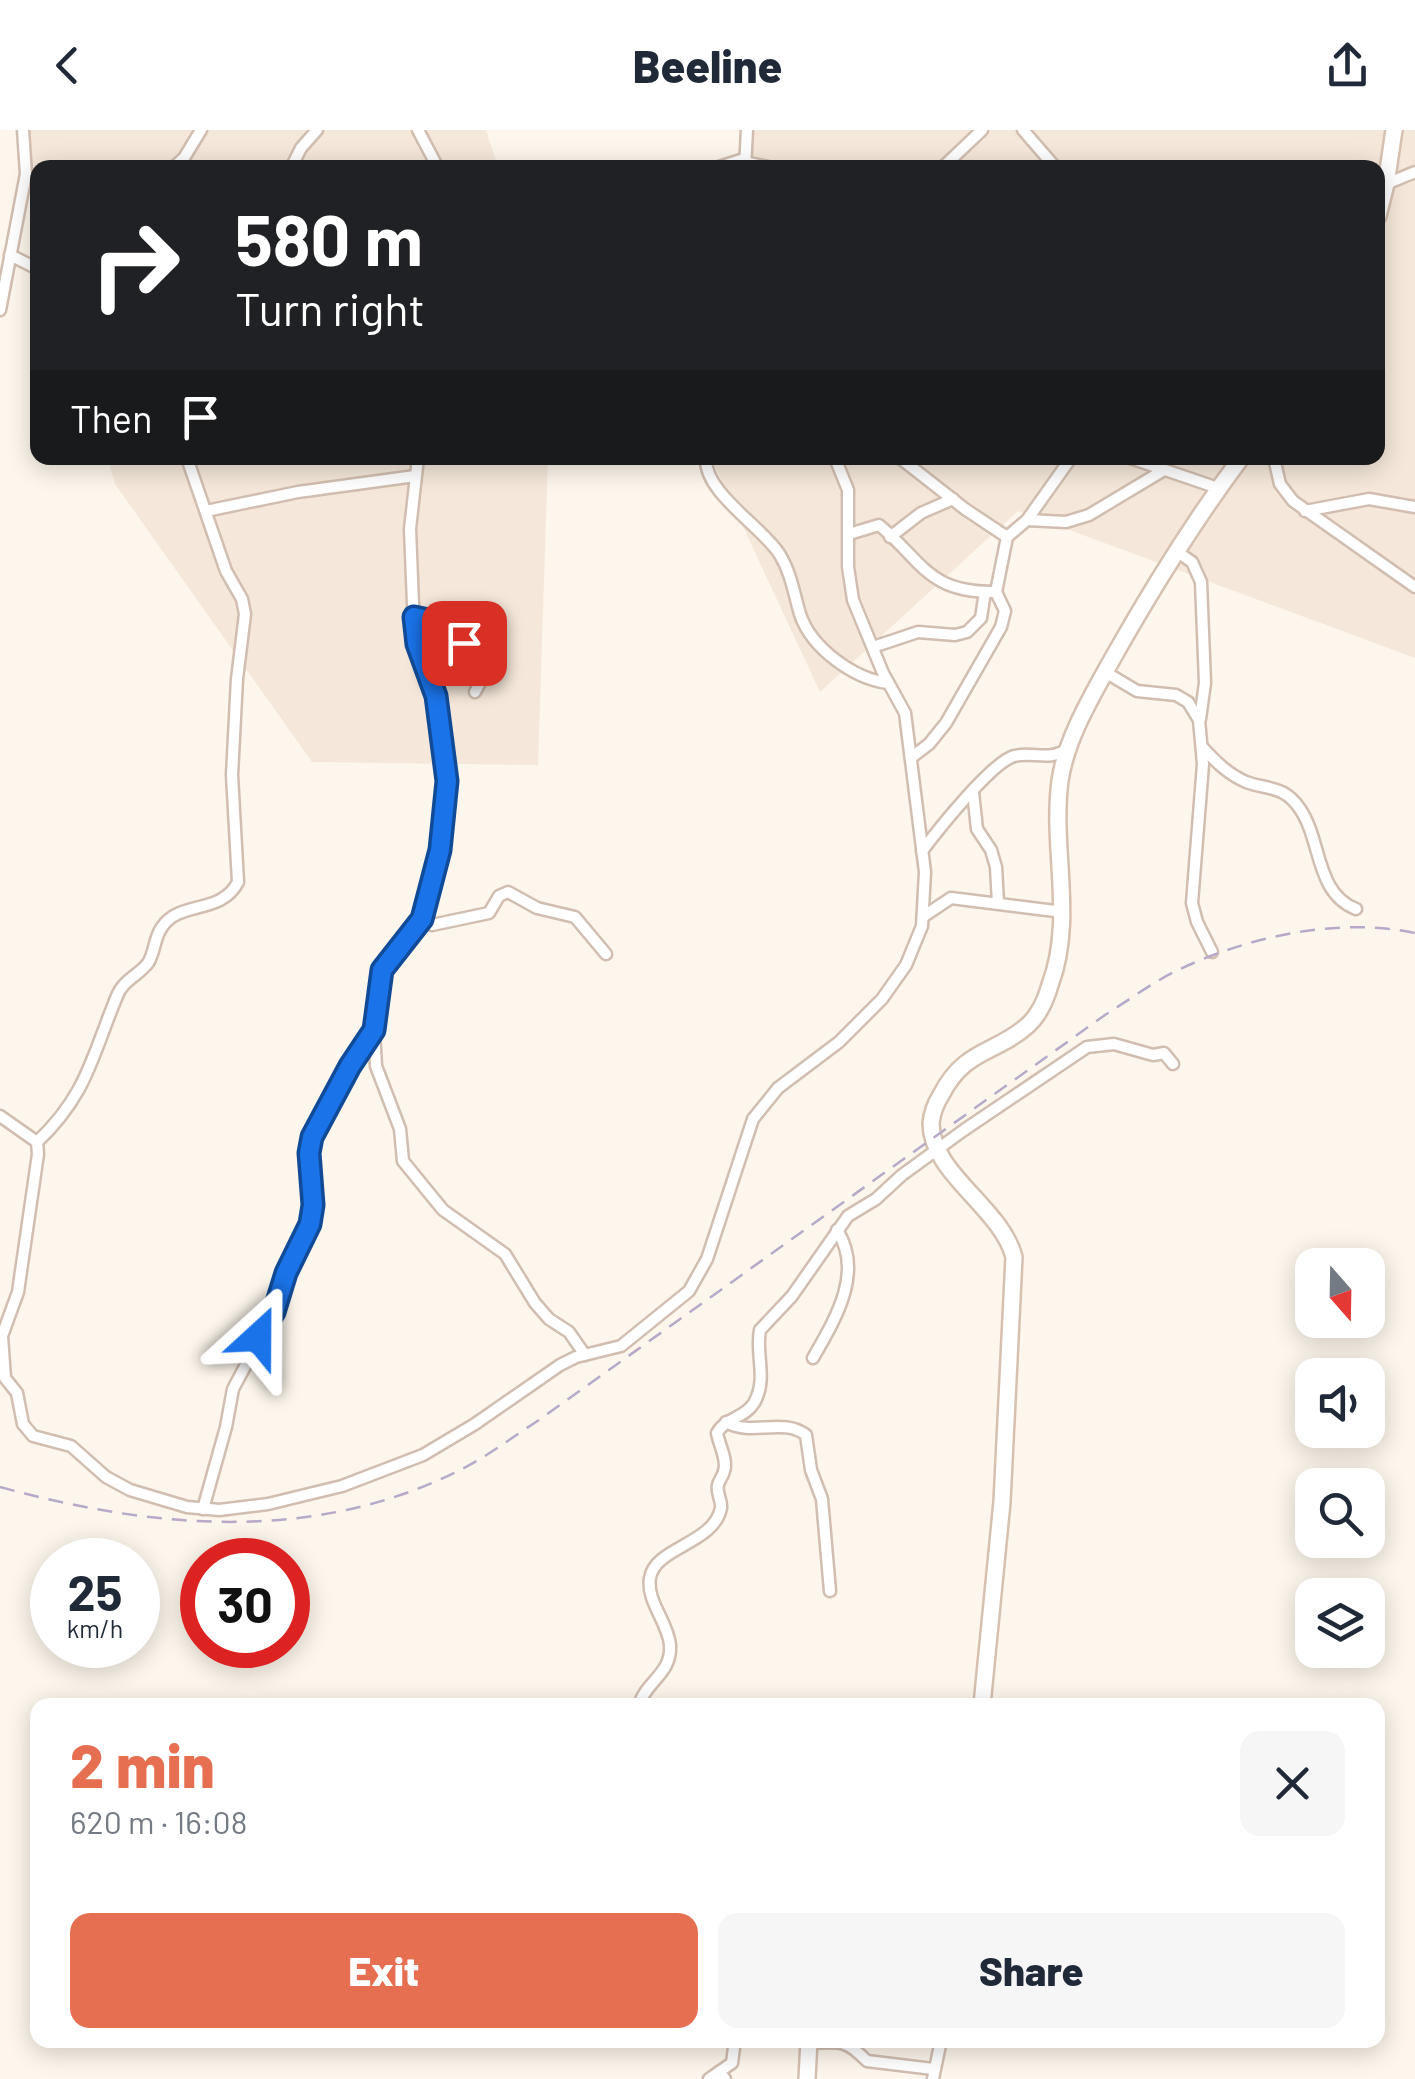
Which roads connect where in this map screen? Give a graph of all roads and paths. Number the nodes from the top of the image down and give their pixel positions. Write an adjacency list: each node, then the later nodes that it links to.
1 (24, 130): 15 (street)
2 (201, 130): 9 (street)
3 (318, 130): 10 (street)
4 (418, 130): 11 (street)
5 (746, 130): 12 (street)
6 (982, 130): 13 (street)
7 (1023, 130): 14 (street)
8 (1394, 130): 18 (street)
9 (182, 160)
10 (295, 160)
11 (434, 160)
12 (745, 160)
13 (950, 160)
14 (1049, 160)
15 (30, 164)
16 (1415, 172): 18 (street)
17 (30, 182): 20 (street)
18 (1386, 184): 19 (street)
19 (1385, 188)
20 (10, 255): 21 (street); 22 (street)
21 (30, 264)
22 (0, 310)
23 (190, 465): 37 (street)
24 (417, 465): 33 (street)
25 (707, 465): 49 (street)
26 (837, 465): 40 (street)
27 (909, 465): 35 (street)
28 (1066, 465): 39 (street)
29 (1150, 465): 32 (street)
30 (1236, 465): 34 (street)
31 (1276, 465): 38 (street)
32 (1164, 470): 34 (street); 39 (street)
33 (415, 476): 37 (street); 46 (street)
34 (1218, 488): 43 (street)
35 (952, 499): 41 (street); 42 (street)
36 (1415, 507): 38 (street)
37 (206, 511): 67 (street)
38 (1305, 512): 44 (street)
39 (1027, 520): 42 (street)
40 (849, 534): 41 (street); 47 (street)
41 (890, 537): 45 (street)
42 (1007, 537): 45 (street)
43 (1176, 551): 48 (street); 51 (street)
44 (1415, 587)
45 (991, 592): 47 (street); 54 (street)
46 (414, 617): 50 (street); 60 (street)
47 (874, 647): 49 (street)
48 (1105, 672): 51 (street); 52 (street)
49 (888, 683): 54 (street)
50 (476, 692)
51 (1200, 720): 53 (street)
52 (1070, 746): 55 (street); 59 (street)
53 (1202, 747): 58 (street); 62 (street)
54 (912, 758): 56 (street)
55 (973, 792): 56 (street); 57 (street)
56 (922, 851): 61 (street)
57 (998, 903): 59 (street); 61 (street)
58 (1356, 909)
59 (1063, 912): 68 (street)
60 (424, 914): 63 (street); 64 (street)
61 (924, 916): 70 (street)
62 (1212, 952)
63 (606, 954)
64 (374, 1030): 70 (street); 75 (street)
65 (1173, 1064): 68 (street)
66 (0, 1116): 67 (street)
67 (37, 1142): 75 (street)
68 (939, 1150): 69 (street); 78 (street)
69 (837, 1230): 71 (street); 72 (street)
70 (584, 1355): 75 (street)
71 (813, 1358)
72 (752, 1406): 73 (street); 74 (street)
73 (726, 1422): 74 (street); 77 (street)
74 (762, 1428): 76 (street)
75 (203, 1509)
76 (830, 1591)
77 (642, 1698)
78 (983, 1698)
79 (734, 2048): 84 (street)
80 (809, 2048): 85 (street)
81 (856, 2048): 83 (street)
82 (939, 2048): 83 (street)
83 (933, 2074)
84 (717, 2077)
85 (807, 2079)

